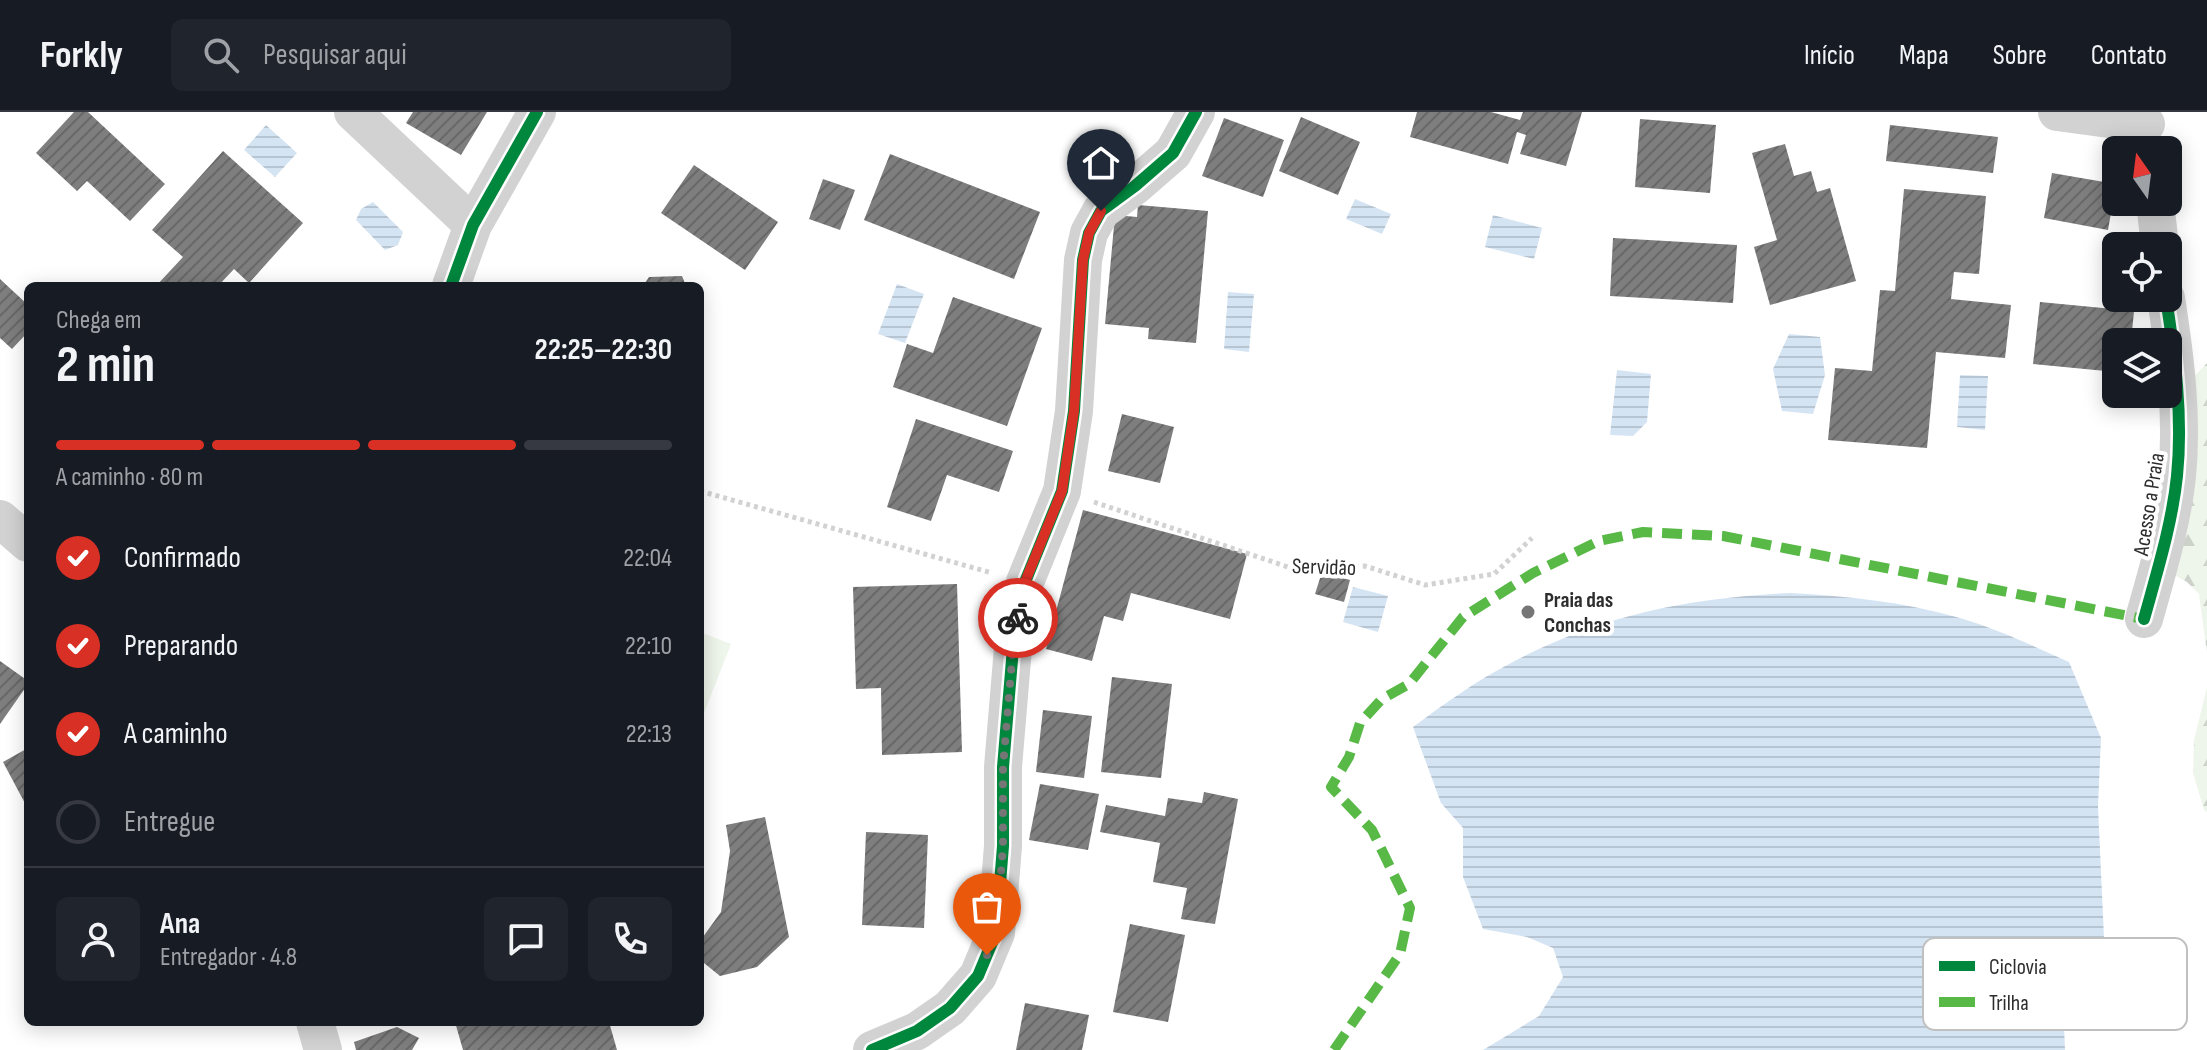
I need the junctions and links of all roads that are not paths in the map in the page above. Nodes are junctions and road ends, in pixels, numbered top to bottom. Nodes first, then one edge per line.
1 (353, 112) edge
2 (537, 112) edge
3 (1196, 112) edge
4 (2057, 112) edge
5 (2148, 129) edge
6 (473, 225) junction
7 (452, 282) edge
8 (2168, 312) edge
9 (0, 519) edge
10 (24, 540) edge
11 (2144, 619) dead end
12 (316, 1026) edge
13 (323, 1050) edge
14 (872, 1050) edge

1 - 6 street
2 - 6 street
3 - 14 street
4 - 5 street
6 - 7 street
8 - 11 street, Acesso a Praia
9 - 10 street
12 - 13 street

